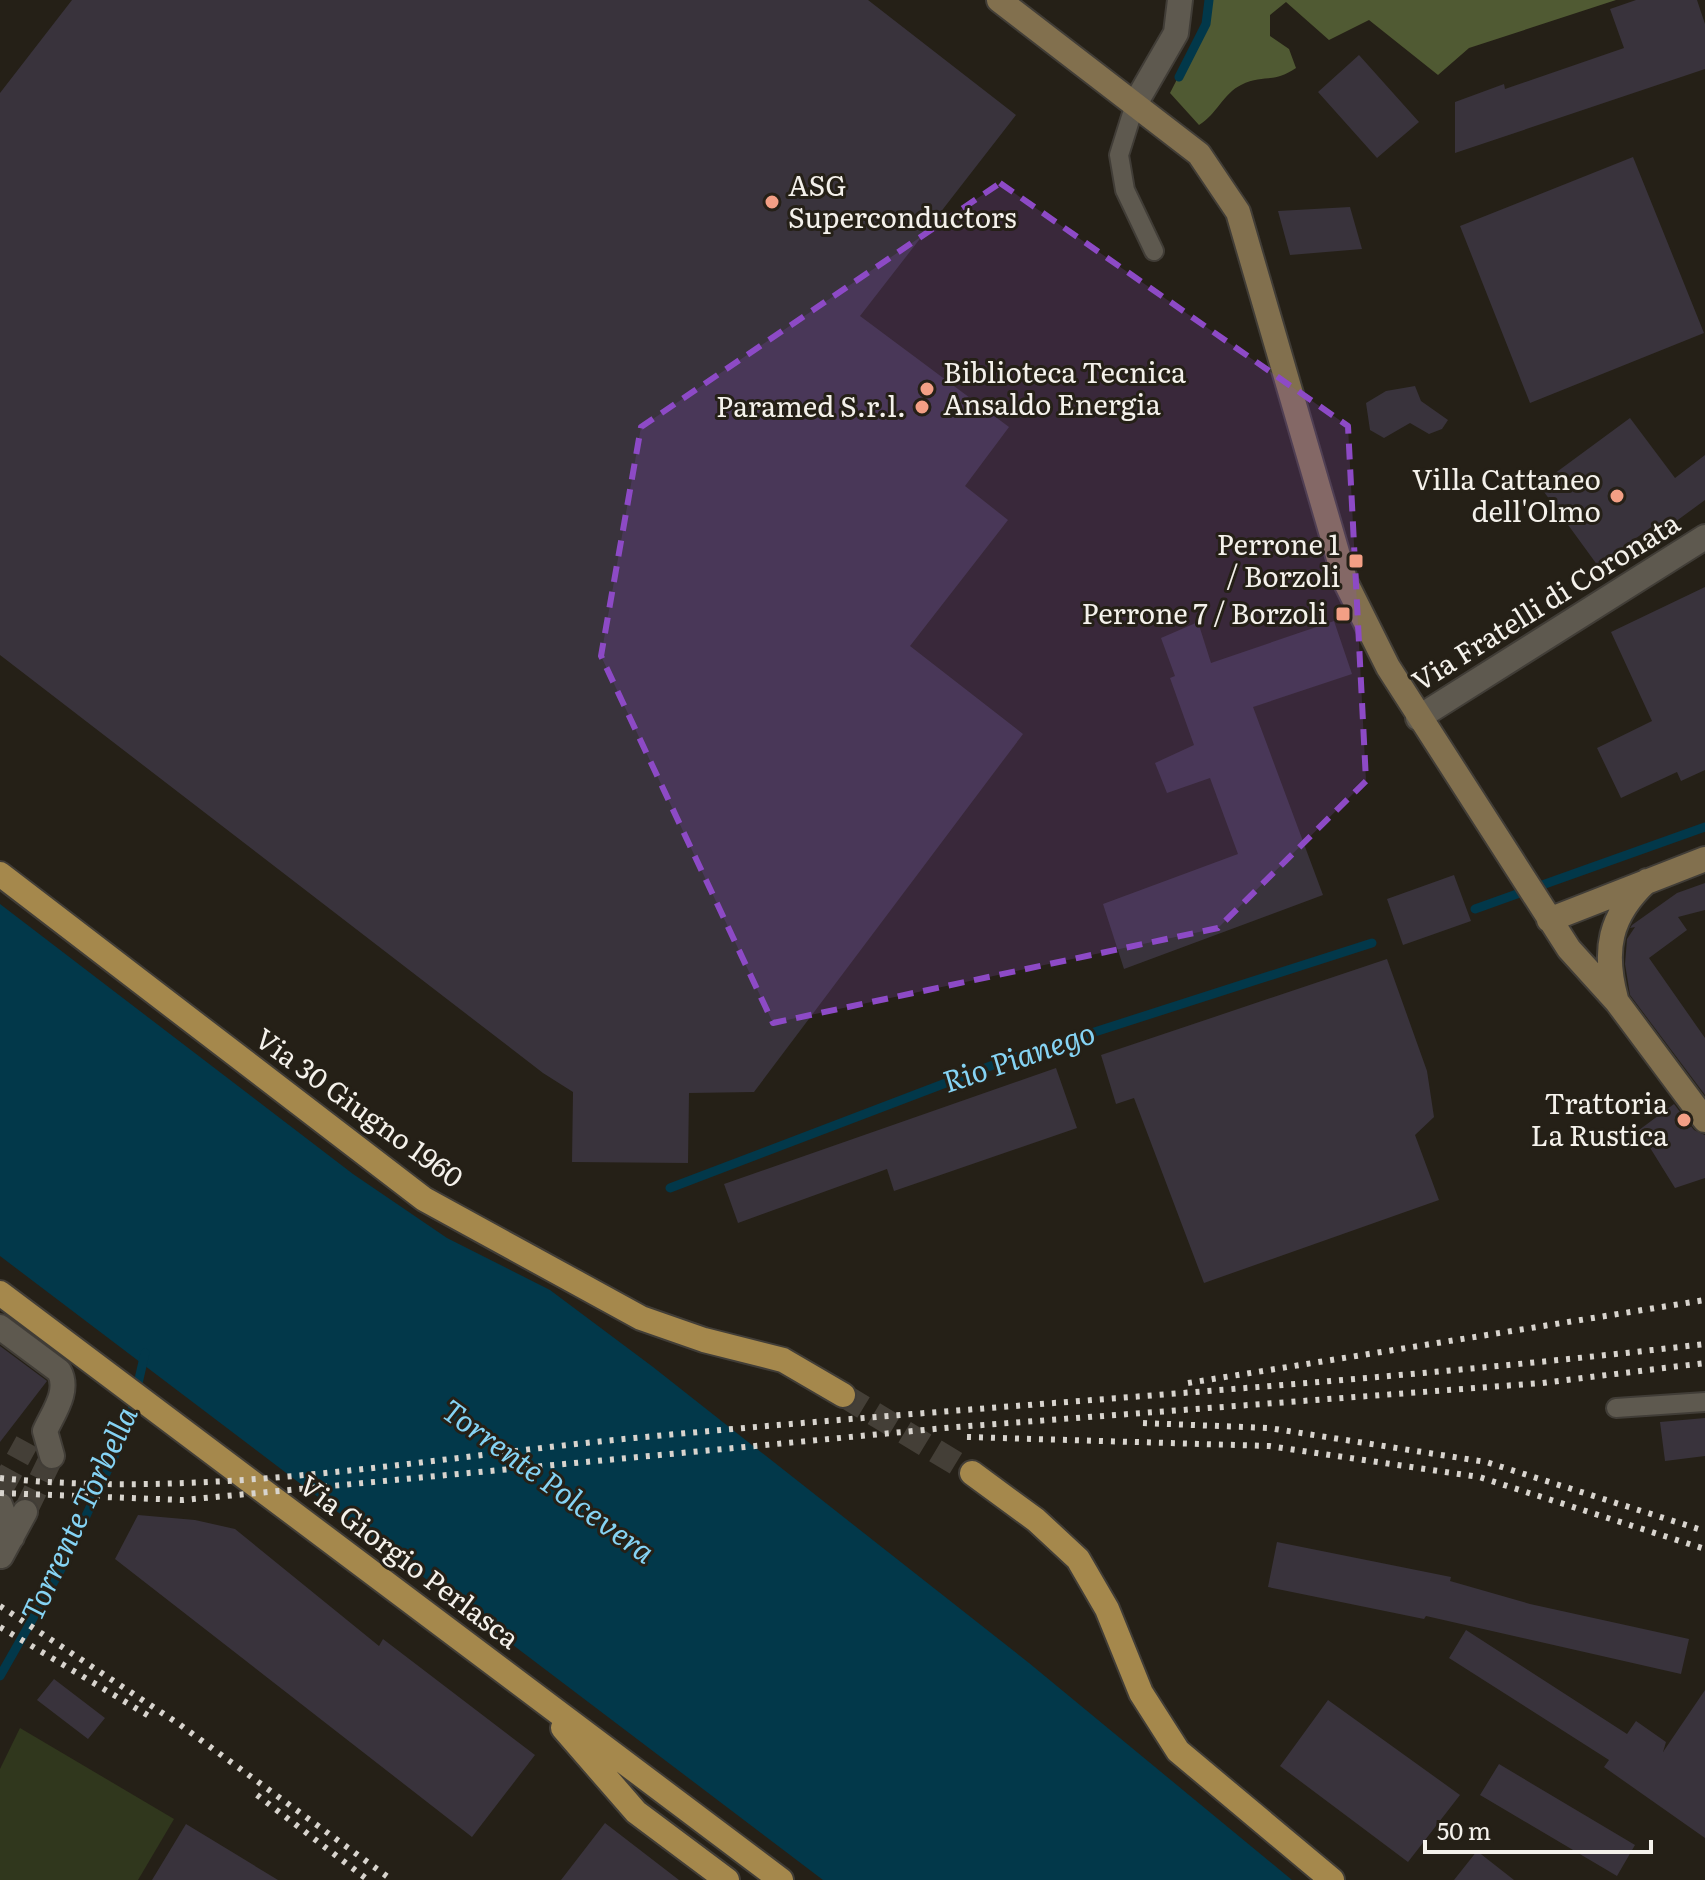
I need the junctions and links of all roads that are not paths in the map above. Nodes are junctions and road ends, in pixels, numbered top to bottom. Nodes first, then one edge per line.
1 (999, 0) edge
2 (1180, 0) edge
3 (1135, 104) junction
4 (1154, 251) dead end
5 (1705, 537) edge
6 (1418, 718) junction
7 (1705, 859) edge
8 (0, 874) edge
9 (1651, 877) junction
10 (1549, 920) junction
11 (1617, 1002) junction
12 (1705, 1120) edge
13 (0, 1293) edge
14 (0, 1327) edge
15 (843, 1395) tunnel mouth
16 (1705, 1402) edge
17 (1616, 1408) dead end
18 (52, 1456) tunnel mouth
19 (972, 1473) tunnel mouth
20 (0, 1505) tunnel mouth
21 (25, 1512) tunnel mouth
22 (6, 1547) edge
23 (533, 1693) junction
24 (727, 1880) edge
25 (781, 1880) edge
26 (1332, 1880) edge

1 - 3 main road
2 - 3 street
3 - 4 lane
3 - 6 main road
5 - 6 street, Via Fratelli di Coronata
6 - 10 main road
7 - 9 main road
8 - 15 main road, Via 30 Giugno 1960
9 - 10 main road
9 - 11 main road
10 - 11 main road
11 - 12 main road
13 - 23 main road, Via Giorgio Perlasca
14 - 18 street
16 - 17 lane
19 - 26 main road
20 - 22 street
21 - 22 street
23 - 24 main road
23 - 25 main road, Via Giorgio Perlasca

